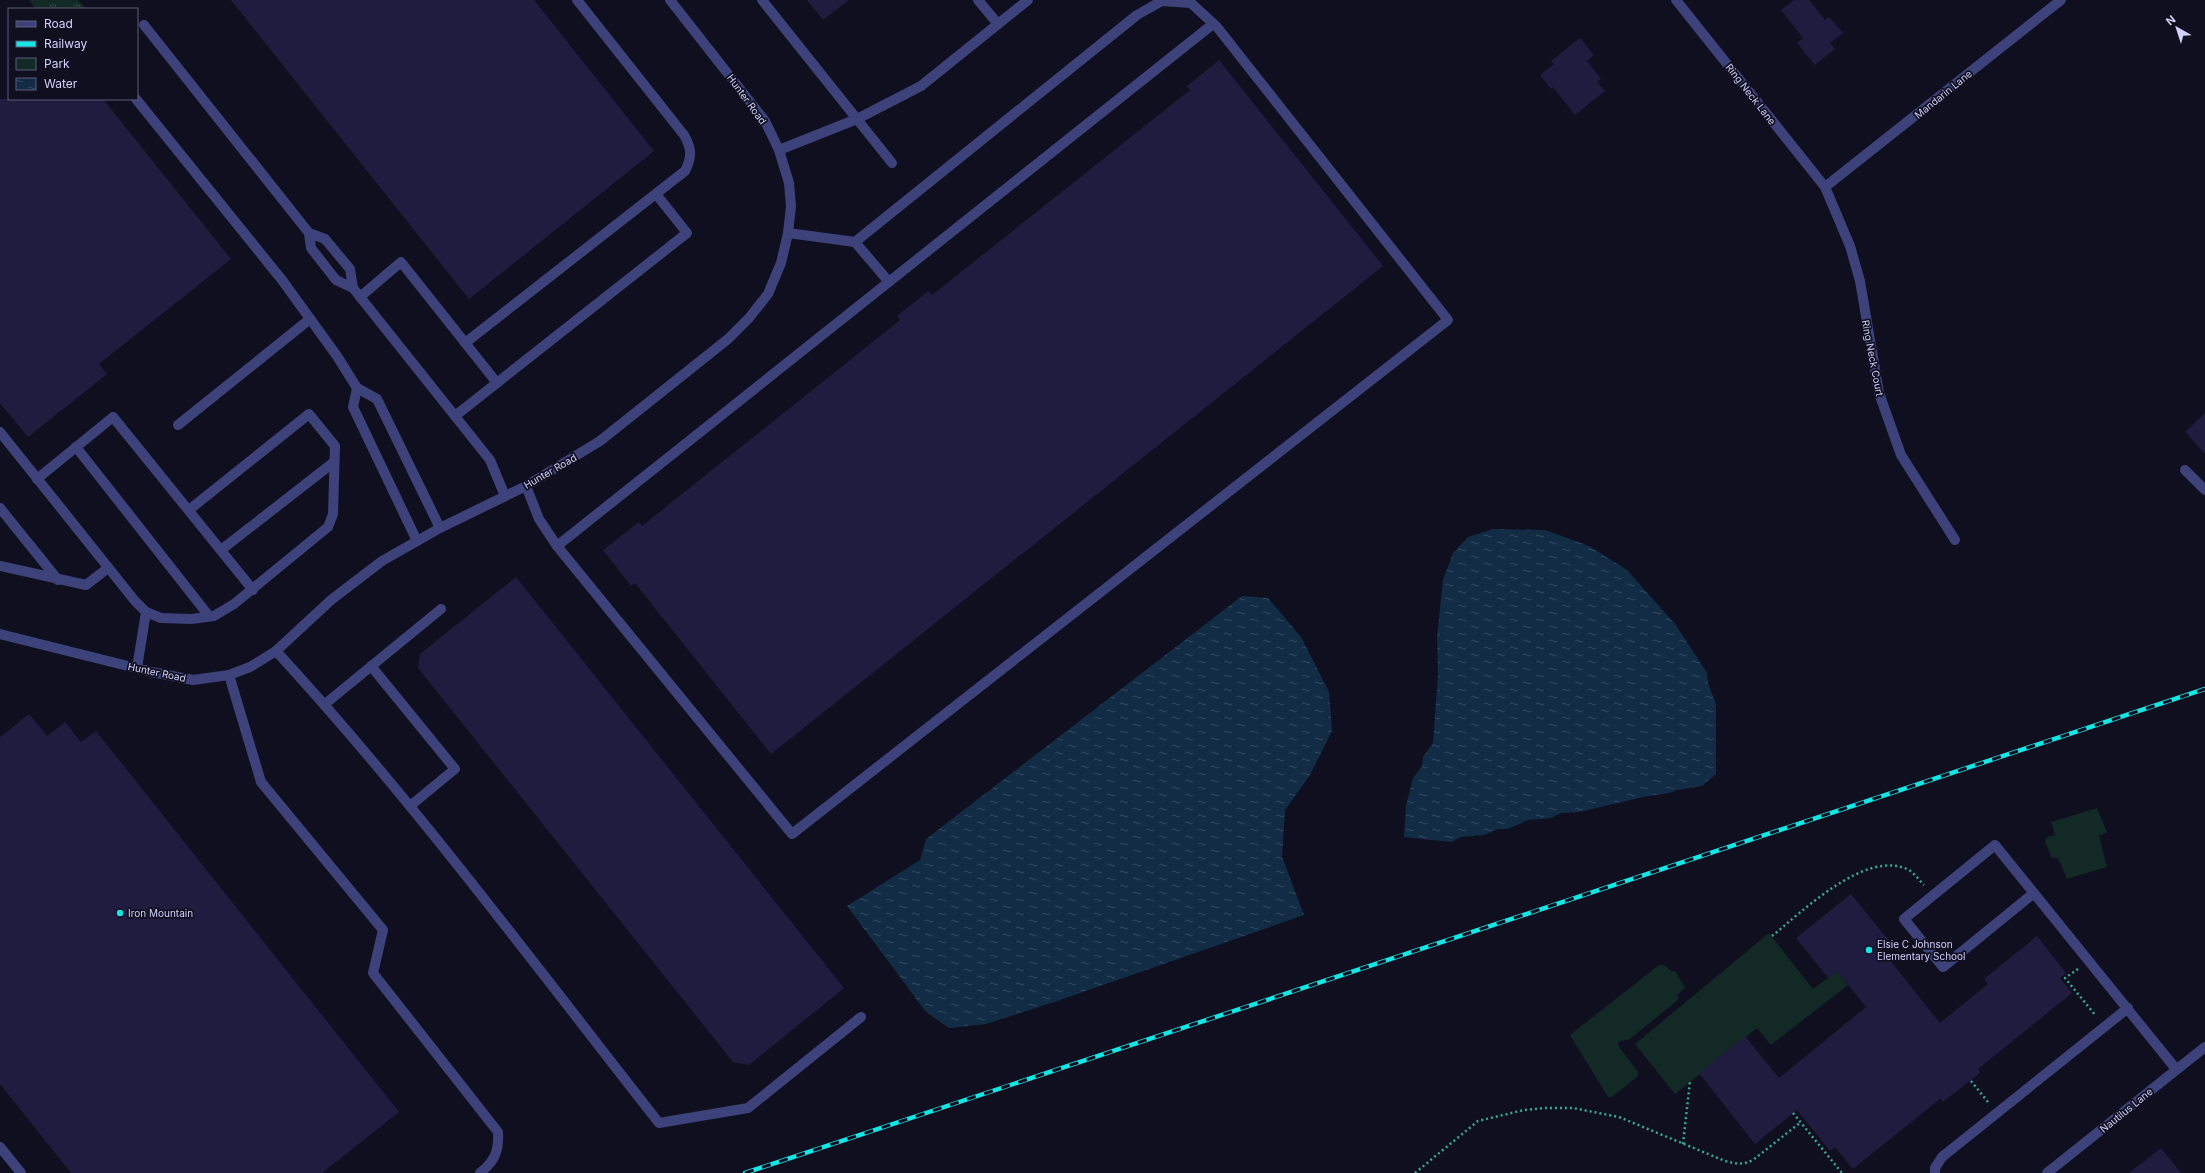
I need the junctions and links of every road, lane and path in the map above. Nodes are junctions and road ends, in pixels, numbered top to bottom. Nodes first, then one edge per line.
1 (577, 0) edge
2 (762, 0) edge
3 (978, 0) edge
4 (1028, 0) edge
5 (1676, 0) edge
6 (2060, 0) edge
7 (674, 1) edge
8 (998, 24) junction
9 (1214, 24) junction
10 (144, 25) dead end
11 (137, 100) edge
12 (857, 120) junction
13 (779, 150) junction
14 (892, 163) dead end
15 (1825, 187) junction
16 (656, 194) junction
17 (309, 233) junction
18 (788, 234) junction
19 (855, 242) junction
20 (888, 282) junction
21 (353, 288) junction
22 (360, 297) junction
23 (310, 319) junction
24 (465, 343) junction
25 (497, 383) junction
26 (357, 388) junction
27 (455, 416) junction
28 (178, 425) dead end
29 (0, 432) edge
30 (76, 447) junction
31 (334, 462) junction
32 (2186, 470) dead end
33 (37, 478) junction
34 (526, 486) junction
35 (2205, 490) edge
36 (505, 496) junction
37 (0, 508) edge
38 (189, 510) junction
39 (440, 528) junction
40 (1954, 540) dead end
41 (417, 541) junction
42 (557, 546) junction
43 (222, 550) junction
44 (0, 566) edge
45 (108, 568) junction
46 (58, 580) junction
47 (253, 590) junction
48 (441, 609) dead end
49 (146, 612) junction
50 (209, 616) junction
51 (0, 634) edge
52 (276, 651) junction
53 (371, 666) junction
54 (137, 668) junction
55 (230, 674) junction
56 (325, 704) junction
57 (410, 806) junction
58 (2034, 893) junction
59 (1933, 896) junction
60 (1772, 936) dead end
61 (2089, 960) junction
62 (2128, 1008) junction
63 (2096, 1016) dead end
64 (861, 1017) dead end
65 (2205, 1047) edge
66 (2176, 1069) junction
67 (1971, 1080) dead end
68 (1690, 1081) dead end
69 (1989, 1103) dead end
70 (1793, 1113) dead end
71 (1801, 1122) junction
72 (1683, 1144) junction
73 (0, 1147) edge
74 (2058, 1170) edge
75 (21, 1173) edge
76 (480, 1173) edge
77 (1416, 1173) edge
78 (1842, 1173) edge
79 (1935, 1173) edge
80 (2047, 1173) edge

1 - 16 street
2 - 12 street
3 - 8 street
4 - 8 street
5 - 15 street, Ring Neck Lane
6 - 15 street, Mandarin Lane
7 - 13 street, Hunter Road
8 - 12 street
9 - 19 street
9 - 20 street
9 - 42 street
10 - 17 street
11 - 23 street
12 - 13 street
12 - 14 street
13 - 18 street, Hunter Road
15 - 40 street, Ring Neck Court
16 - 24 street
16 - 25 street
17 - 21 street
17 - 21 street
18 - 19 street
18 - 34 street, Hunter Road
19 - 20 street
20 - 42 street
21 - 22 street
22 - 24 street
22 - 27 street
23 - 26 street
23 - 28 street
24 - 25 street
25 - 27 street
26 - 39 street
26 - 41 street
27 - 36 street
29 - 33 street
30 - 33 street
30 - 38 street
30 - 50 street
31 - 38 street
31 - 43 street
31 - 47 street
32 - 35 street
33 - 45 street
34 - 36 street, Hunter Road
34 - 42 street
36 - 39 street, Hunter Road
37 - 46 street
38 - 43 street
39 - 41 street, Hunter Road
41 - 52 street, Hunter Road
43 - 47 street
44 - 46 street
45 - 46 street
45 - 49 street
47 - 50 street
48 - 53 street
49 - 50 street
49 - 54 street
51 - 54 street, Hunter Road
52 - 55 street, Hunter Road
52 - 56 street
53 - 56 street
53 - 57 street
54 - 55 street, Hunter Road
55 - 76 street
56 - 57 street
57 - 64 street
58 - 59 street
58 - 59 street
58 - 61 street
59 - 60 path
61 - 62 street
61 - 63 path
62 - 66 street
62 - 79 street
65 - 66 street, Nautilus Lane
66 - 74 street, Nautilus Lane
67 - 69 path
68 - 72 path
70 - 71 path
71 - 72 path
71 - 78 path
72 - 77 path
73 - 75 street
74 - 80 street, Nautilus Lane

